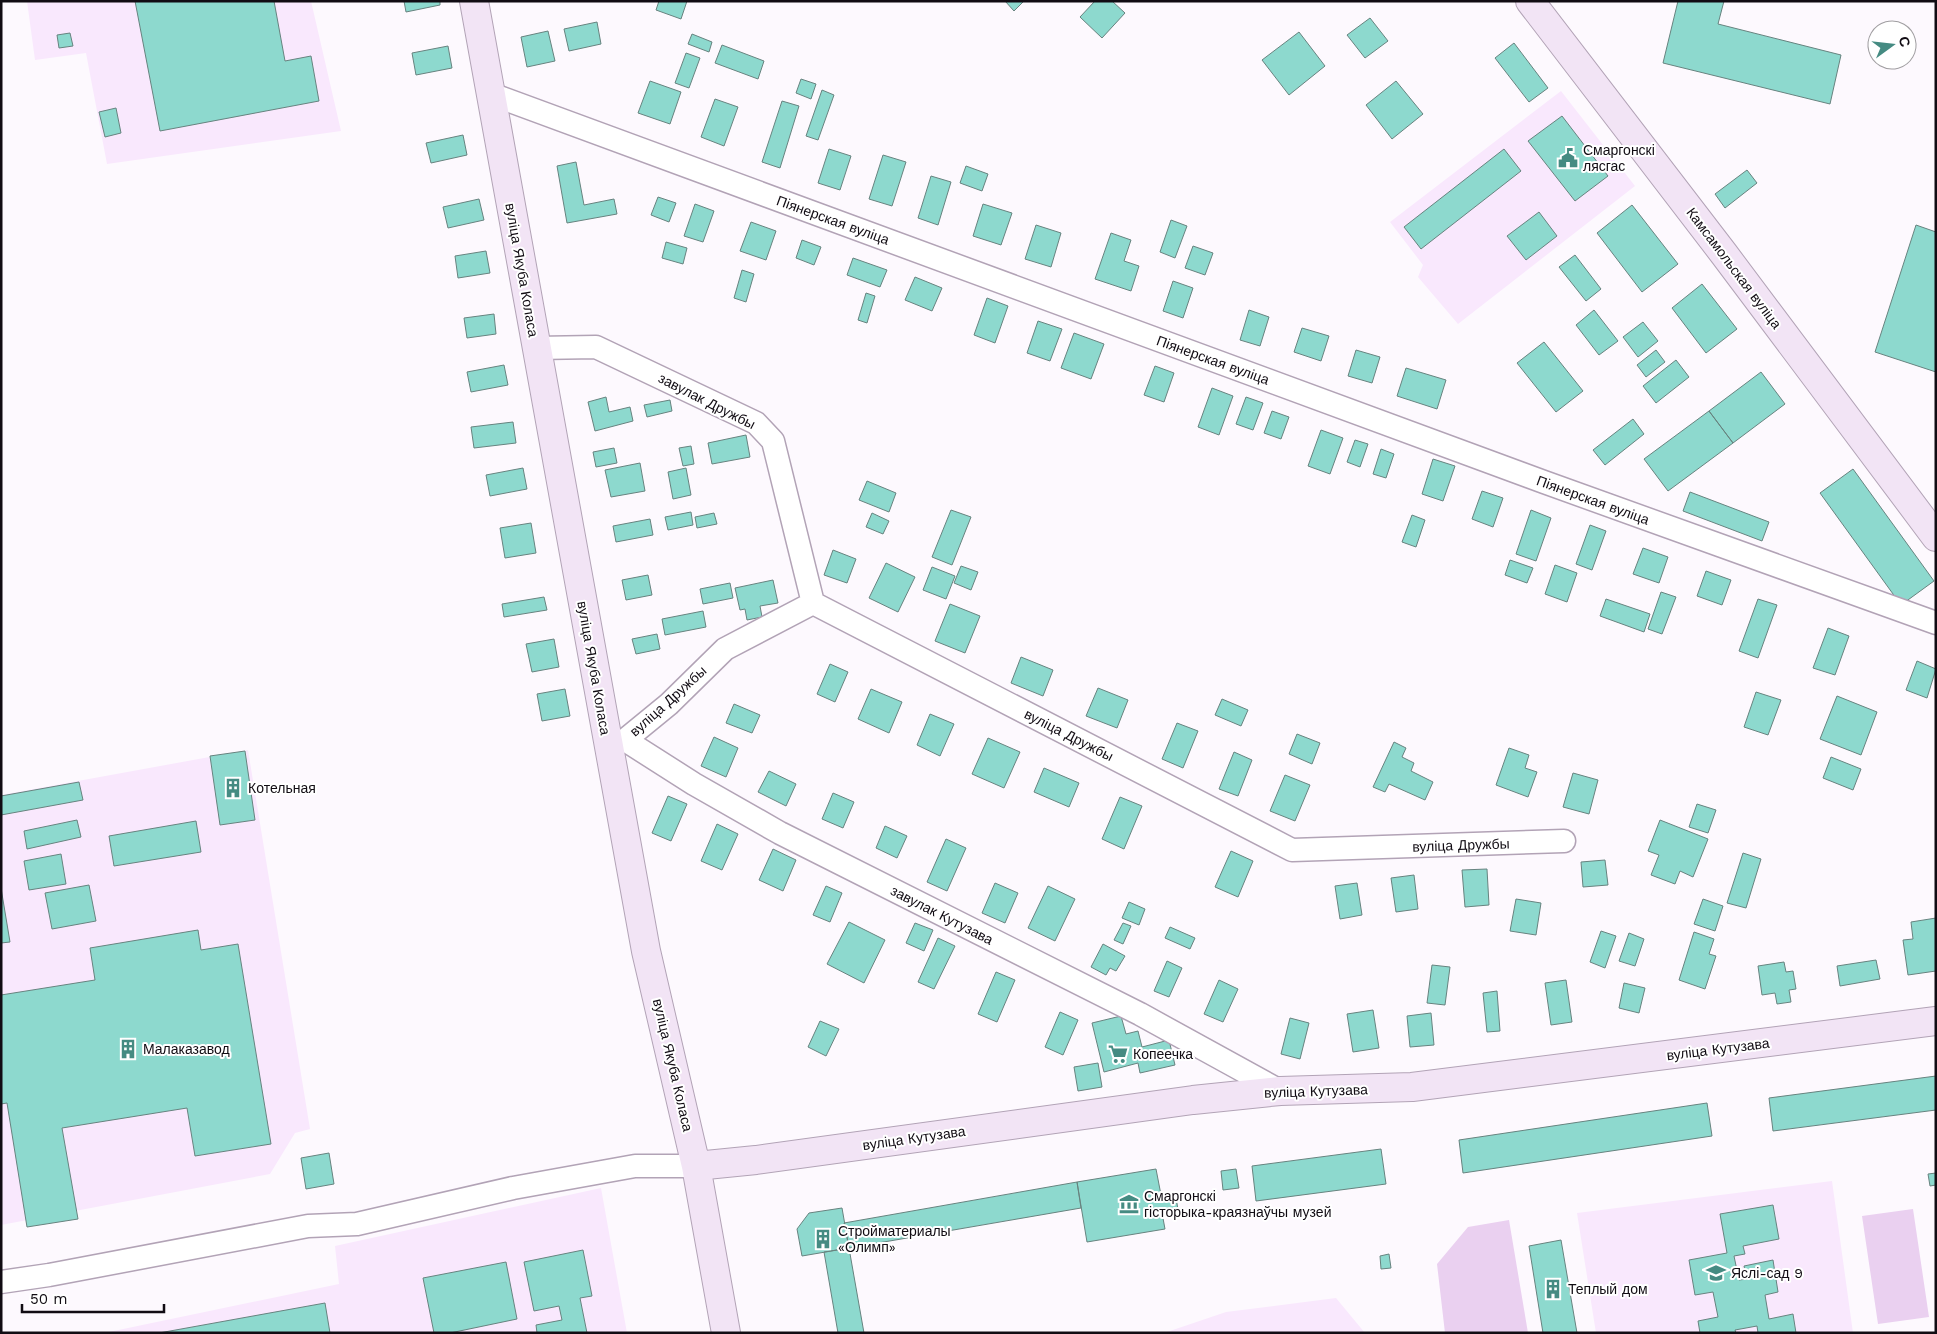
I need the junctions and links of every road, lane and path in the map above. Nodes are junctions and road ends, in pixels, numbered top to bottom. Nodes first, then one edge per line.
1 (474, 1) edge
2 (1530, 1) edge
3 (491, 94) junction
4 (536, 348) junction
5 (1936, 537) edge
6 (813, 603) junction
7 (1936, 623) edge
8 (616, 742) junction
9 (1564, 841) dead end
10 (1936, 1021) edge
11 (1280, 1091) junction
12 (696, 1166) junction
13 (1, 1282) edge
14 (726, 1333) edge

1 - 3 main road, вуліца Якуба Коласа
2 - 5 main road, Камсамольская вуліца
3 - 4 main road, вуліца Якуба Коласа
3 - 7 street, Піянерская вуліца
4 - 6 street, завулак Дружбы
4 - 8 main road, вуліца Якуба Коласа
6 - 8 street, вуліца Дружбы
6 - 9 street, вуліца Дружбы
8 - 11 street, завулак Кутузава
8 - 12 main road, вуліца Якуба Коласа
10 - 11 main road, вуліца Кутузава
11 - 12 main road, вуліца Кутузава
12 - 13 street
12 - 14 main road, вуліца Якуба Коласа

